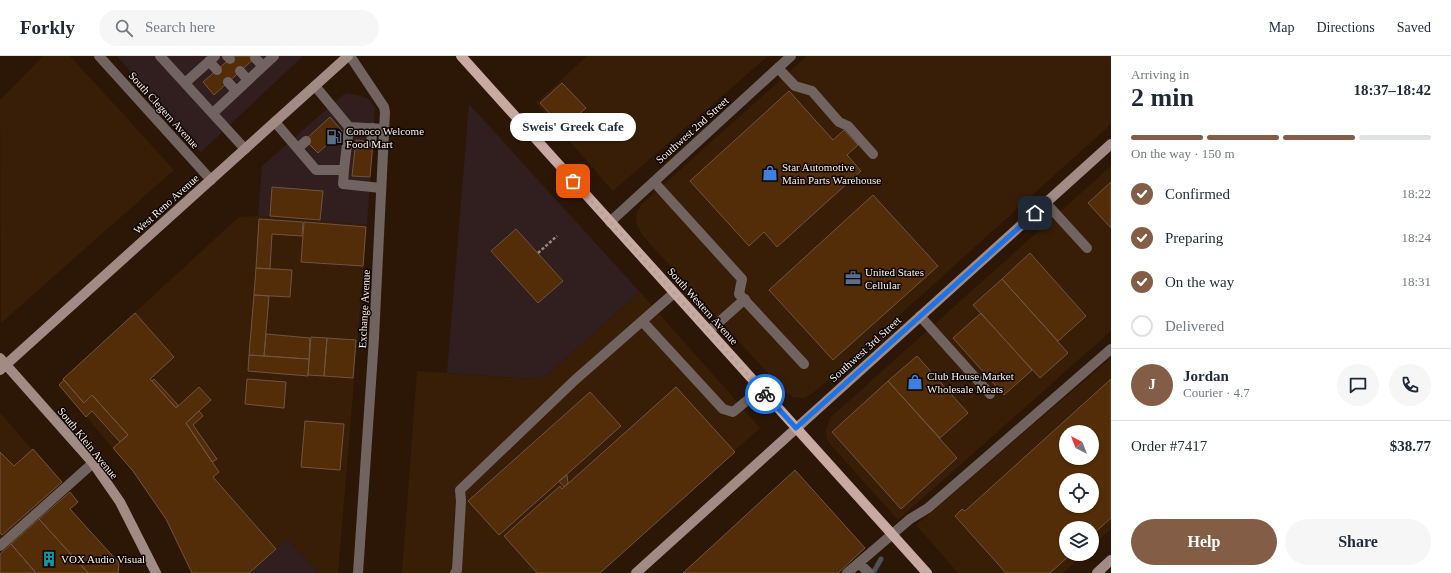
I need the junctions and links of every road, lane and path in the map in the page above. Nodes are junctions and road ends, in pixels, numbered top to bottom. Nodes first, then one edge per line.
1 (99, 56) edge
2 (160, 56) edge
3 (274, 56) edge
4 (349, 56) edge
5 (461, 56) edge
6 (791, 56) edge
7 (212, 58) edge
8 (255, 58) dead end
9 (263, 66) junction
10 (778, 68) junction
11 (217, 70) dead end
12 (240, 71) dead end
13 (248, 80) junction
14 (228, 82) dead end
15 (185, 83) junction
16 (315, 86) junction
17 (236, 91) junction
18 (213, 113) junction
19 (275, 122) junction
20 (349, 127) junction
21 (373, 128) junction
22 (384, 129) junction
23 (306, 141) dead end
24 (371, 142) dead end
25 (1111, 144) edge
26 (245, 148) junction
27 (298, 148) junction
28 (874, 154) dead end
29 (344, 170) junction
30 (211, 180) junction
31 (654, 182) junction
32 (381, 188) junction
33 (1046, 203) junction
34 (610, 222) junction
35 (557, 236) dead end
36 (1087, 248) dead end
37 (538, 253) dead end
38 (674, 293) junction
39 (745, 299) junction
40 (920, 316) junction
41 (642, 321) junction
42 (709, 331) junction
43 (1111, 349) edge
44 (2, 364) edge
45 (804, 364) dead end
46 (761, 389) junction
47 (990, 394) dead end
48 (796, 428) junction
49 (93, 463) junction
50 (892, 534) junction
51 (0, 546) edge
52 (1111, 560) edge
53 (859, 563) junction
54 (156, 573) edge
55 (358, 573) edge
56 (455, 573) edge
57 (636, 573) edge
58 (847, 573) edge
59 (869, 573) edge
60 (926, 573) edge
61 (1097, 573) edge

1 - 30 street, South Clegern Avenue
2 - 15 street
3 - 9 street
4 - 16 street, West Reno Avenue
4 - 22 street, Exchange Avenue
5 - 34 main road, South Western Avenue
6 - 10 street, Southwest 2nd Street
7 - 11 street
7 - 15 street
8 - 9 street
9 - 13 street
10 - 28 street
10 - 31 street, Southwest 2nd Street
12 - 13 street
13 - 17 street
14 - 17 street
15 - 18 street
16 - 19 street, West Reno Avenue
16 - 20 street
17 - 18 street
18 - 26 street
19 - 26 street, West Reno Avenue
19 - 27 street
20 - 21 street
20 - 29 street
21 - 22 street
21 - 24 street
22 - 32 street, Exchange Avenue
23 - 27 street
25 - 33 street, Southwest 3rd Street
26 - 30 street, West Reno Avenue
27 - 29 street
29 - 32 street
30 - 44 street, West Reno Avenue
31 - 34 street, Southwest 2nd Street
31 - 39 street
32 - 55 street, Exchange Avenue
33 - 36 street
33 - 40 street, Southwest 3rd Street
34 - 38 main road, South Western Avenue
35 - 37 path
38 - 41 street
38 - 42 main road, South Western Avenue
39 - 42 street
39 - 45 street
40 - 47 street
40 - 48 street, Southwest 3rd Street
41 - 46 street
41 - 56 street
42 - 46 main road, South Western Avenue
43 - 50 street
44 - 49 street, South Klein Avenue
46 - 48 main road, South Western Avenue
48 - 50 main road, South Western Avenue
48 - 57 street, Southwest 3rd Street
49 - 51 street
49 - 54 street, South Klein Avenue
50 - 53 street
50 - 60 main road, South Western Avenue
52 - 61 street
53 - 58 street
53 - 59 street

